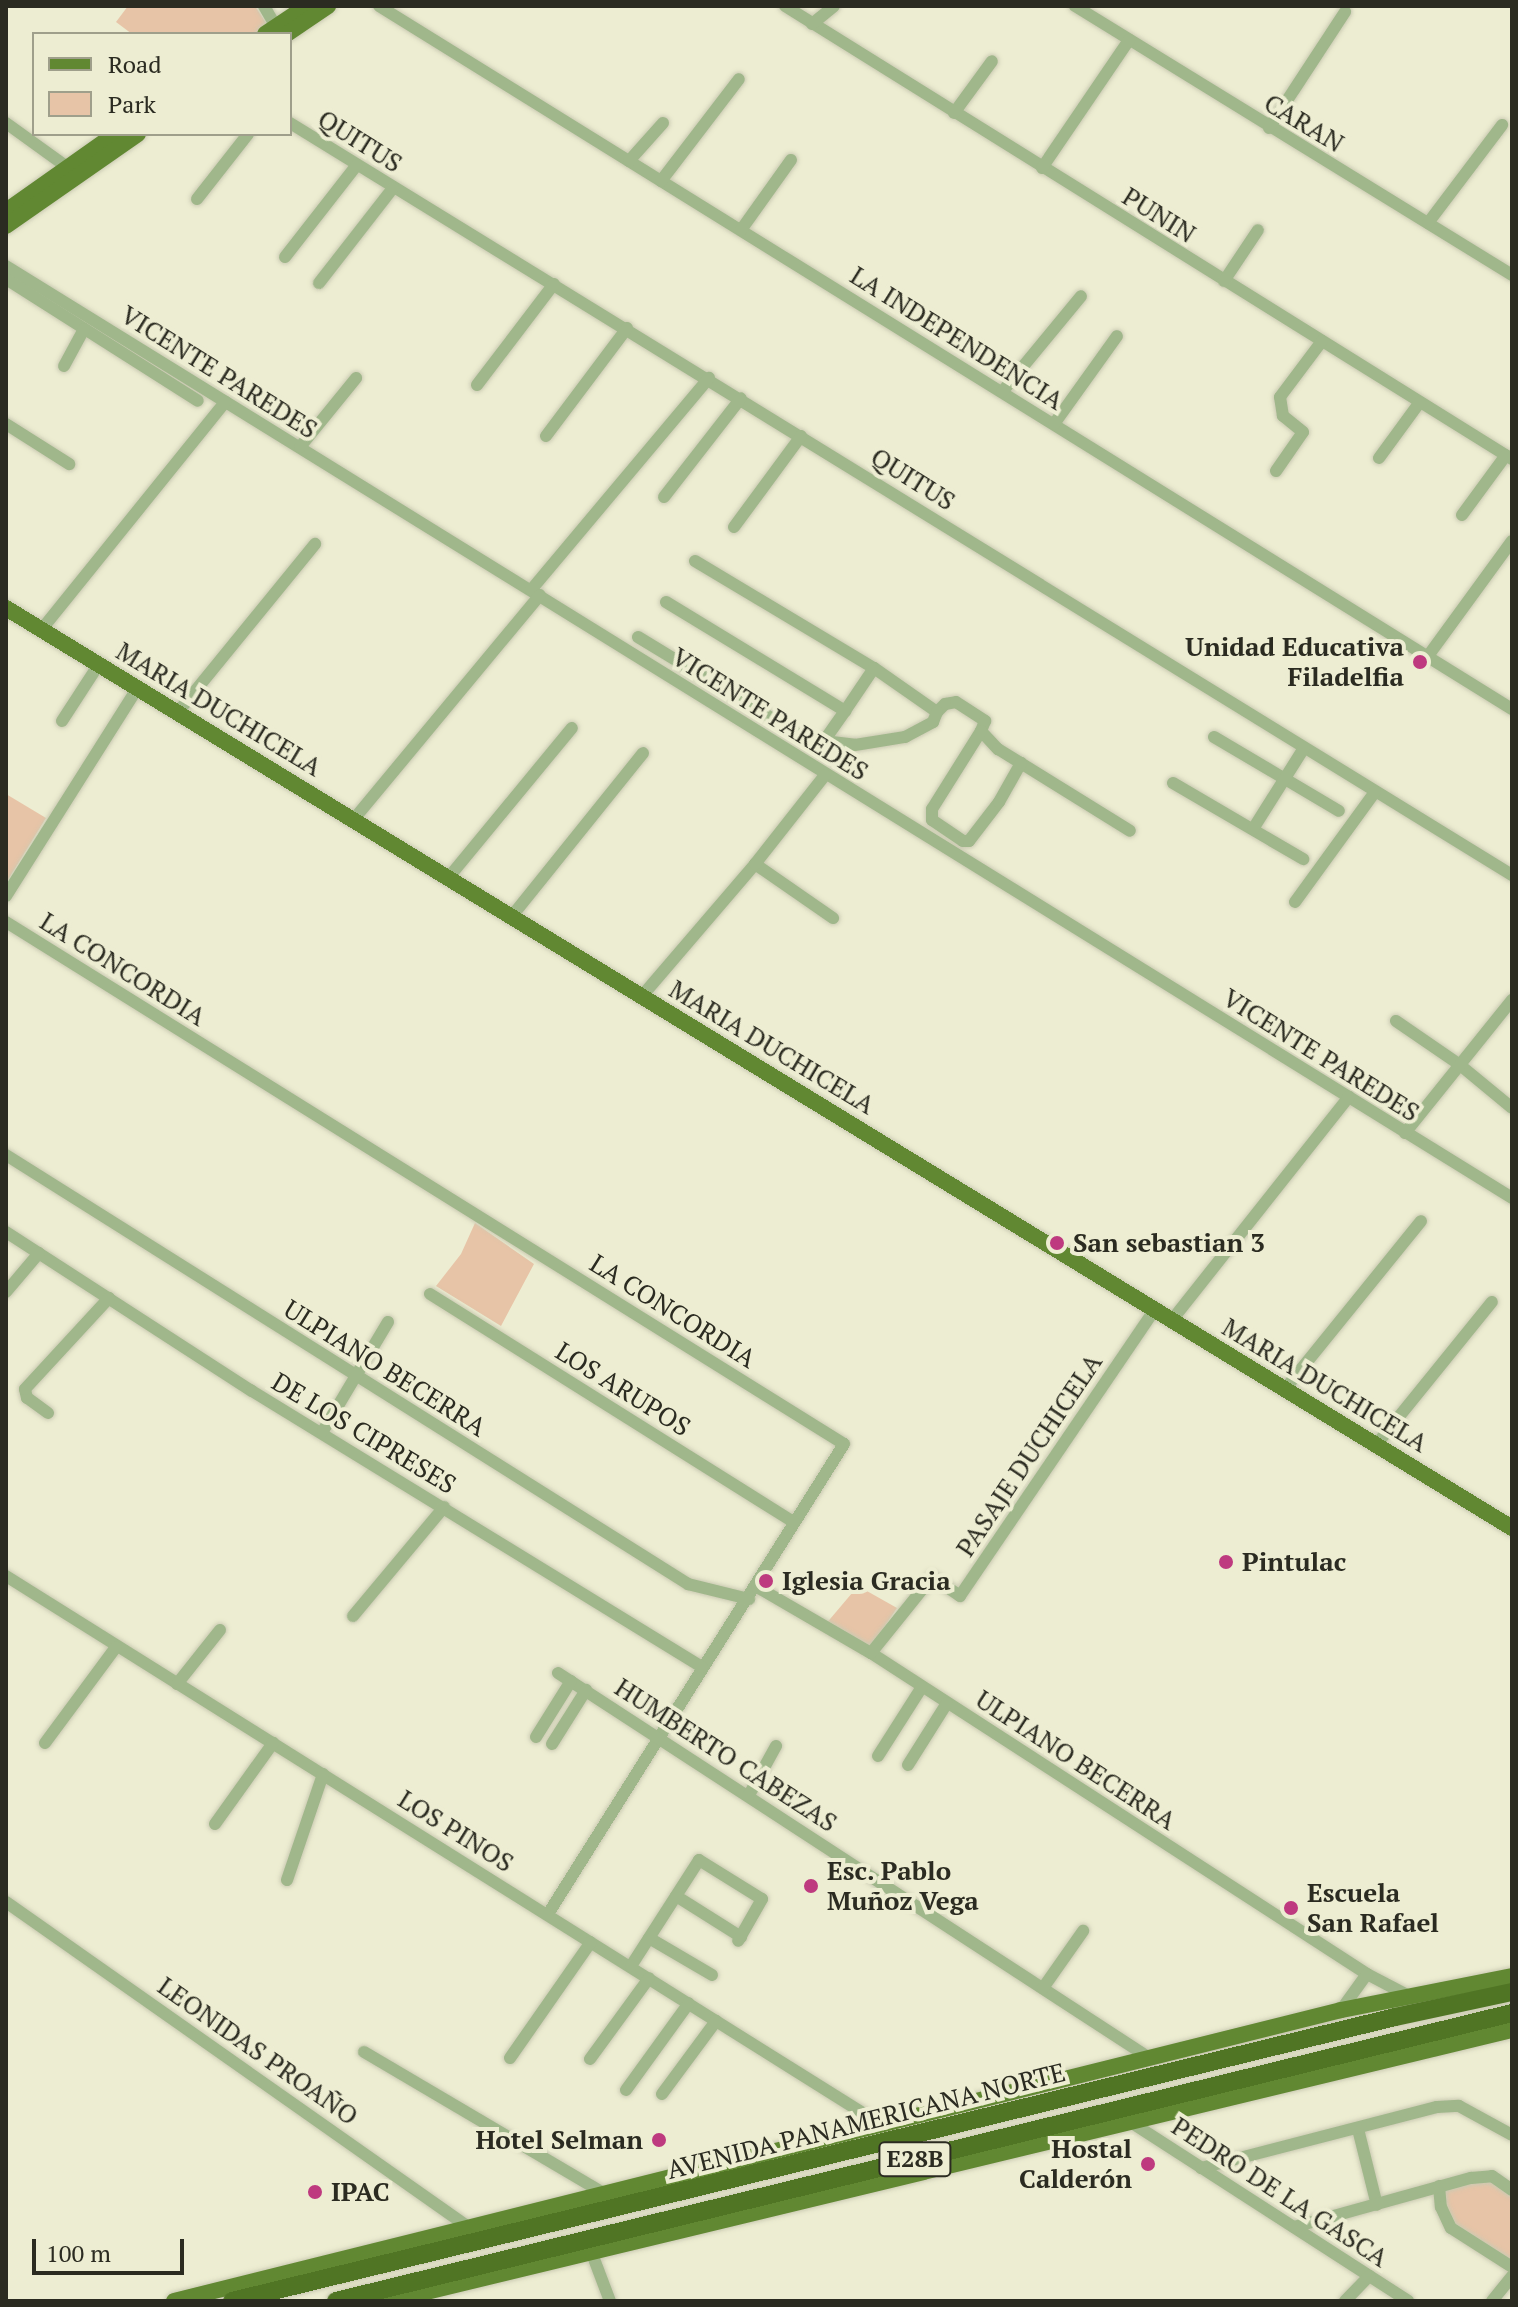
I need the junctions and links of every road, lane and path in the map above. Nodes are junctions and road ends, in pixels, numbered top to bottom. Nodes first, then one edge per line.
1 (264, 6) edge
2 (307, 6) edge
3 (328, 6) edge
4 (379, 6) edge
5 (785, 6) edge
6 (834, 6) edge
7 (1075, 6) edge
8 (1345, 12) dead end
9 (812, 24) junction
10 (276, 32) edge
11 (1129, 40) junction
12 (992, 61) dead end
13 (739, 79) dead end
14 (954, 113) junction
15 (6, 123) edge
16 (663, 123) dead end
17 (292, 124) edge
18 (1502, 125) dead end
19 (1269, 128) junction
20 (113, 136) edge
21 (134, 136) edge
22 (246, 136) edge
23 (791, 160) dead end
24 (629, 161) junction
25 (357, 165) junction
26 (1042, 168) junction
27 (73, 170) junction
28 (661, 181) junction
29 (393, 188) junction
30 (197, 199) dead end
31 (6, 211) edge
32 (1428, 223) junction
33 (6, 226) edge
34 (741, 230) junction
35 (1258, 230) dead end
36 (285, 257) dead end
37 (6, 266) edge
38 (1512, 275) edge
39 (6, 279) edge
40 (1224, 281) junction
41 (319, 283) dead end
42 (554, 284) junction
43 (1081, 296) dead end
44 (627, 328) junction
45 (84, 329) junction
46 (1117, 336) dead end
47 (1322, 341) junction
48 (64, 366) dead end
49 (356, 378) dead end
50 (709, 378) junction
51 (477, 385) dead end
52 (1002, 392) junction
53 (741, 398) junction
54 (198, 401) dead end
55 (225, 402) junction
56 (1420, 402) junction
57 (6, 424) edge
58 (1054, 424) junction
59 (546, 436) dead end
60 (801, 436) junction
61 (300, 447) junction
62 (1509, 457) edge
63 (1379, 458) dead end
64 (69, 464) dead end
65 (1276, 471) dead end
66 (664, 497) dead end
67 (1462, 515) dead end
68 (734, 527) dead end
69 (1512, 541) edge
70 (315, 544) dead end
71 (695, 561) dead end
72 (535, 592) junction
73 (666, 602) dead end
74 (6, 608) edge
75 (42, 629) junction
76 (638, 637) dead end
77 (1428, 656) junction
78 (99, 664) junction
79 (874, 668) junction
80 (138, 687) junction
81 (1512, 709) edge
82 (845, 711) junction
83 (178, 712) junction
84 (937, 712) junction
85 (62, 721) dead end
86 (572, 728) dead end
87 (981, 731) junction
88 (1214, 737) dead end
89 (822, 744) junction
90 (1304, 748) junction
91 (643, 753) dead end
92 (1021, 763) junction
93 (807, 764) junction
94 (825, 775) junction
95 (1285, 779) junction
96 (1173, 783) dead end
97 (1375, 792) junction
98 (1339, 811) dead end
99 (354, 819) junction
100 (1253, 829) junction
101 (1130, 831) dead end
102 (1303, 859) dead end
103 (755, 864) junction
104 (1512, 875) edge
105 (449, 877) junction
106 (6, 896) edge
107 (1295, 902) dead end
108 (512, 916) junction
109 (833, 918) dead end
110 (6, 922) edge
111 (642, 996) junction
112 (1512, 1000) edge
113 (1396, 1021) dead end
114 (1460, 1065) junction
115 (1349, 1097) junction
116 (1512, 1108) edge
117 (1405, 1133) junction
118 (6, 1155) edge
119 (1512, 1198) edge
120 (1421, 1221) dead end
121 (6, 1232) edge
122 (39, 1253) junction
123 (6, 1292) edge
124 (430, 1294) dead end
125 (109, 1298) junction
126 (1492, 1302) dead end
127 (1155, 1309) junction
128 (1172, 1320) junction
129 (388, 1322) dead end
130 (357, 1375) junction
131 (1285, 1389) junction
132 (48, 1413) dead end
133 (323, 1431) junction
134 (1376, 1445) junction
135 (444, 1507) junction
136 (794, 1522) junction
137 (1512, 1528) edge
138 (6, 1576) edge
139 (757, 1587) junction
140 (749, 1599) junction
141 (353, 1616) dead end
142 (220, 1630) dead end
143 (116, 1647) junction
144 (871, 1653) junction
145 (702, 1667) junction
146 (558, 1673) dead end
147 (571, 1681) junction
148 (177, 1684) junction
149 (922, 1687) junction
150 (586, 1690) junction
151 (947, 1703) junction
152 (658, 1735) junction
153 (536, 1737) dead end
154 (45, 1743) dead end
155 (273, 1743) junction
156 (552, 1744) dead end
157 (776, 1746) dead end
158 (878, 1756) dead end
159 (908, 1765) dead end
160 (323, 1774) junction
161 (749, 1795) junction
162 (215, 1824) dead end
163 (287, 1880) dead end
164 (676, 1896) junction
165 (6, 1902) edge
166 (548, 1914) junction
167 (1083, 1931) dead end
168 (649, 1938) junction
169 (591, 1942) junction
170 (631, 1966) junction
171 (1367, 1974) junction
172 (712, 1975) dead end
173 (1512, 1976) edge
174 (649, 1978) junction
175 (1043, 1988) junction
176 (1512, 1992) edge
177 (1407, 1995) junction
178 (689, 2003) junction
179 (1341, 2010) junction
180 (1512, 2013) edge
181 (716, 2021) junction
182 (1512, 2030) edge
183 (1233, 2038) junction
184 (364, 2052) dead end
185 (1237, 2057) junction
186 (510, 2058) dead end
187 (590, 2059) dead end
188 (1151, 2059) junction
189 (626, 2090) dead end
190 (662, 2094) dead end
191 (1204, 2094) junction
192 (1129, 2121) junction
193 (882, 2125) junction
194 (1358, 2129) junction
195 (1512, 2135) edge
196 (1201, 2168) junction
197 (708, 2185) junction
198 (1439, 2186) junction
199 (1512, 2190) edge
200 (605, 2194) junction
201 (650, 2200) junction
202 (1377, 2205) junction
203 (678, 2214) junction
204 (1294, 2227) junction
205 (627, 2228) junction
206 (475, 2234) junction
207 (591, 2251) junction
208 (363, 2262) junction
209 (1512, 2267) edge
210 (484, 2270) junction
211 (1369, 2276) junction
212 (1512, 2276) edge
213 (396, 2300) edge
214 (174, 2301) edge
215 (232, 2301) edge
216 (336, 2301) edge
217 (610, 2301) edge
218 (1345, 2301) edge
219 (1408, 2301) edge
220 (1492, 2301) edge

1 - 10 street
2 - 10 main road
3 - 10 main road
4 - 24 street, LA INDEPENDENCIA
5 - 9 street, PUNIN
6 - 9 street
7 - 11 street, CARAN
8 - 19 street
9 - 14 street, PUNIN
11 - 19 street, CARAN
11 - 26 street
12 - 14 street
13 - 28 street
14 - 26 street, PUNIN
15 - 27 street
16 - 24 street
17 - 25 street, QUITUS
18 - 32 street
19 - 32 street, CARAN
20 - 27 main road
21 - 27 main road
22 - 30 street
23 - 34 street
24 - 28 street, LA INDEPENDENCIA
25 - 29 street, QUITUS
25 - 36 street
26 - 40 street, PUNIN
27 - 31 main road
27 - 33 main road
28 - 34 street, LA INDEPENDENCIA
29 - 41 street
29 - 42 street, QUITUS
32 - 38 street, CARAN
34 - 52 street, LA INDEPENDENCIA
35 - 40 street
37 - 55 street, VICENTE PAREDES
39 - 45 street
40 - 47 street, PUNIN
42 - 44 street, QUITUS
42 - 51 street
43 - 52 street
44 - 50 street, QUITUS
44 - 59 street
45 - 48 street
45 - 54 street
46 - 58 street
47 - 56 street, PUNIN
47 - 65 street
49 - 61 street
50 - 53 street, QUITUS
50 - 72 street
52 - 58 street, LA INDEPENDENCIA
53 - 60 street, QUITUS
53 - 66 street
55 - 61 street, VICENTE PAREDES
55 - 75 street
56 - 62 street, PUNIN
56 - 63 street
57 - 64 street
58 - 77 street, LA INDEPENDENCIA
60 - 68 street
60 - 90 street, QUITUS
61 - 72 street, VICENTE PAREDES
62 - 67 street
69 - 77 street
70 - 83 street
71 - 79 street
72 - 93 street, VICENTE PAREDES
72 - 99 street
73 - 82 street
74 - 75 main road, MARIA DUCHICELA
75 - 78 main road, MARIA DUCHICELA
76 - 89 street
77 - 81 street, LA INDEPENDENCIA
78 - 80 main road, MARIA DUCHICELA
78 - 85 street
79 - 82 street
79 - 84 street
80 - 83 main road, MARIA DUCHICELA
80 - 106 street
82 - 89 street
83 - 99 main road, MARIA DUCHICELA
84 - 87 street
84 - 89 street
86 - 105 street
87 - 92 street
87 - 92 street
88 - 95 street
89 - 93 street
90 - 95 street
90 - 97 street, QUITUS
91 - 108 street
92 - 101 street
93 - 94 street, VICENTE PAREDES
94 - 103 street
94 - 115 street, VICENTE PAREDES
95 - 98 street
95 - 100 street
96 - 100 street
97 - 104 street, QUITUS
97 - 107 street
99 - 105 main road, MARIA DUCHICELA
100 - 102 street
103 - 109 street
103 - 111 street
105 - 108 main road, MARIA DUCHICELA
108 - 111 main road, MARIA DUCHICELA
110 - 136 street, LA CONCORDIA
111 - 127 main road, MARIA DUCHICELA
112 - 114 street
113 - 114 street
114 - 116 street
114 - 117 street
115 - 117 street, VICENTE PAREDES
115 - 128 street
117 - 119 street, VICENTE PAREDES
118 - 130 street, ULPIANO BECERRA
120 - 131 street
121 - 122 street, DE LOS CIPRESES
122 - 123 street
122 - 125 street, DE LOS CIPRESES
124 - 136 street, LOS ARUPOS
125 - 132 street
125 - 133 street, DE LOS CIPRESES
126 - 134 street
127 - 128 main road, MARIA DUCHICELA
127 - 144 street, PASAJE DUCHICELA
128 - 131 main road, MARIA DUCHICELA
129 - 130 street
130 - 133 street
130 - 140 street, ULPIANO BECERRA
131 - 134 main road, MARIA DUCHICELA
133 - 135 street, DE LOS CIPRESES
134 - 137 main road, MARIA DUCHICELA
135 - 141 street
135 - 145 street, DE LOS CIPRESES
136 - 139 street, LA CONCORDIA
138 - 143 street, LOS PINOS
139 - 140 street, LA CONCORDIA
139 - 144 street, ULPIANO BECERRA
140 - 145 street, LA CONCORDIA
142 - 148 street
143 - 148 street, LOS PINOS
143 - 154 street
144 - 149 street, ULPIANO BECERRA
145 - 152 street, LA CONCORDIA
146 - 147 street, HUMBERTO CABEZAS
147 - 150 street, HUMBERTO CABEZAS
147 - 153 street
148 - 155 street, LOS PINOS
149 - 151 street, ULPIANO BECERRA
149 - 158 street
150 - 152 street, HUMBERTO CABEZAS
150 - 156 street
151 - 159 street
151 - 171 street, ULPIANO BECERRA
152 - 161 street, HUMBERTO CABEZAS
152 - 166 street, LA CONCORDIA
155 - 160 street, LOS PINOS
155 - 162 street
157 - 161 street
160 - 163 street
160 - 166 street, LOS PINOS
161 - 175 street, HUMBERTO CABEZAS
164 - 164 street
164 - 168 street
165 - 206 street, LEONIDAS PROAÑO
166 - 169 street, LOS PINOS
167 - 175 street
168 - 170 street
168 - 172 street
169 - 170 street, LOS PINOS
169 - 186 street
170 - 174 street, LOS PINOS
171 - 177 street, ULPIANO BECERRA
171 - 179 street
173 - 177 main road, AVENIDA PANAMERICANA NORTE
174 - 178 street, LOS PINOS
174 - 187 street
175 - 188 street, HUMBERTO CABEZAS
176 - 185 highway, AVENIDA PANAMERICANA NORTE / E28B
177 - 179 main road, AVENIDA PANAMERICANA NORTE
178 - 181 street, LOS PINOS
178 - 189 street
179 - 183 main road, AVENIDA PANAMERICANA NORTE
180 - 191 highway, AVENIDA PANAMERICANA NORTE / E28B
181 - 190 street
181 - 193 street, LOS PINOS
182 - 191 main road, AVENIDA PANAMERICANA NORTE
183 - 185 highway
183 - 188 main road, AVENIDA PANAMERICANA NORTE
184 - 200 street
185 - 197 highway, AVENIDA PANAMERICANA NORTE / E28B
188 - 193 main road, AVENIDA PANAMERICANA NORTE
191 - 192 main road, AVENIDA PANAMERICANA NORTE
191 - 203 highway, AVENIDA PANAMERICANA NORTE / E28B
192 - 196 street, PEDRO DE LA GASCA
192 - 207 main road, AVENIDA PANAMERICANA NORTE
193 - 200 main road, AVENIDA PANAMERICANA NORTE
194 - 195 street
194 - 196 street
194 - 202 street
196 - 204 street, PEDRO DE LA GASCA
197 - 201 highway, AVENIDA PANAMERICANA NORTE / E28B
197 - 203 highway
198 - 199 street
198 - 202 street
198 - 209 street
200 - 206 main road, AVENIDA PANAMERICANA NORTE
201 - 205 highway
201 - 206 highway, AVENIDA PANAMERICANA NORTE / E28B
202 - 204 street
203 - 205 highway, AVENIDA PANAMERICANA NORTE / E28B
204 - 211 street, PEDRO DE LA GASCA
205 - 210 highway, AVENIDA PANAMERICANA NORTE / E28B
206 - 208 highway, AVENIDA PANAMERICANA NORTE / E28B
207 - 210 main road, AVENIDA PANAMERICANA NORTE
207 - 217 street
208 - 214 main road, AVENIDA PANAMERICANA NORTE
208 - 215 highway, AVENIDA PANAMERICANA NORTE / E28B
210 - 213 main road, AVENIDA PANAMERICANA NORTE
210 - 216 highway, AVENIDA PANAMERICANA NORTE / E28B
211 - 218 street
211 - 219 street, PEDRO DE LA GASCA
212 - 220 street

